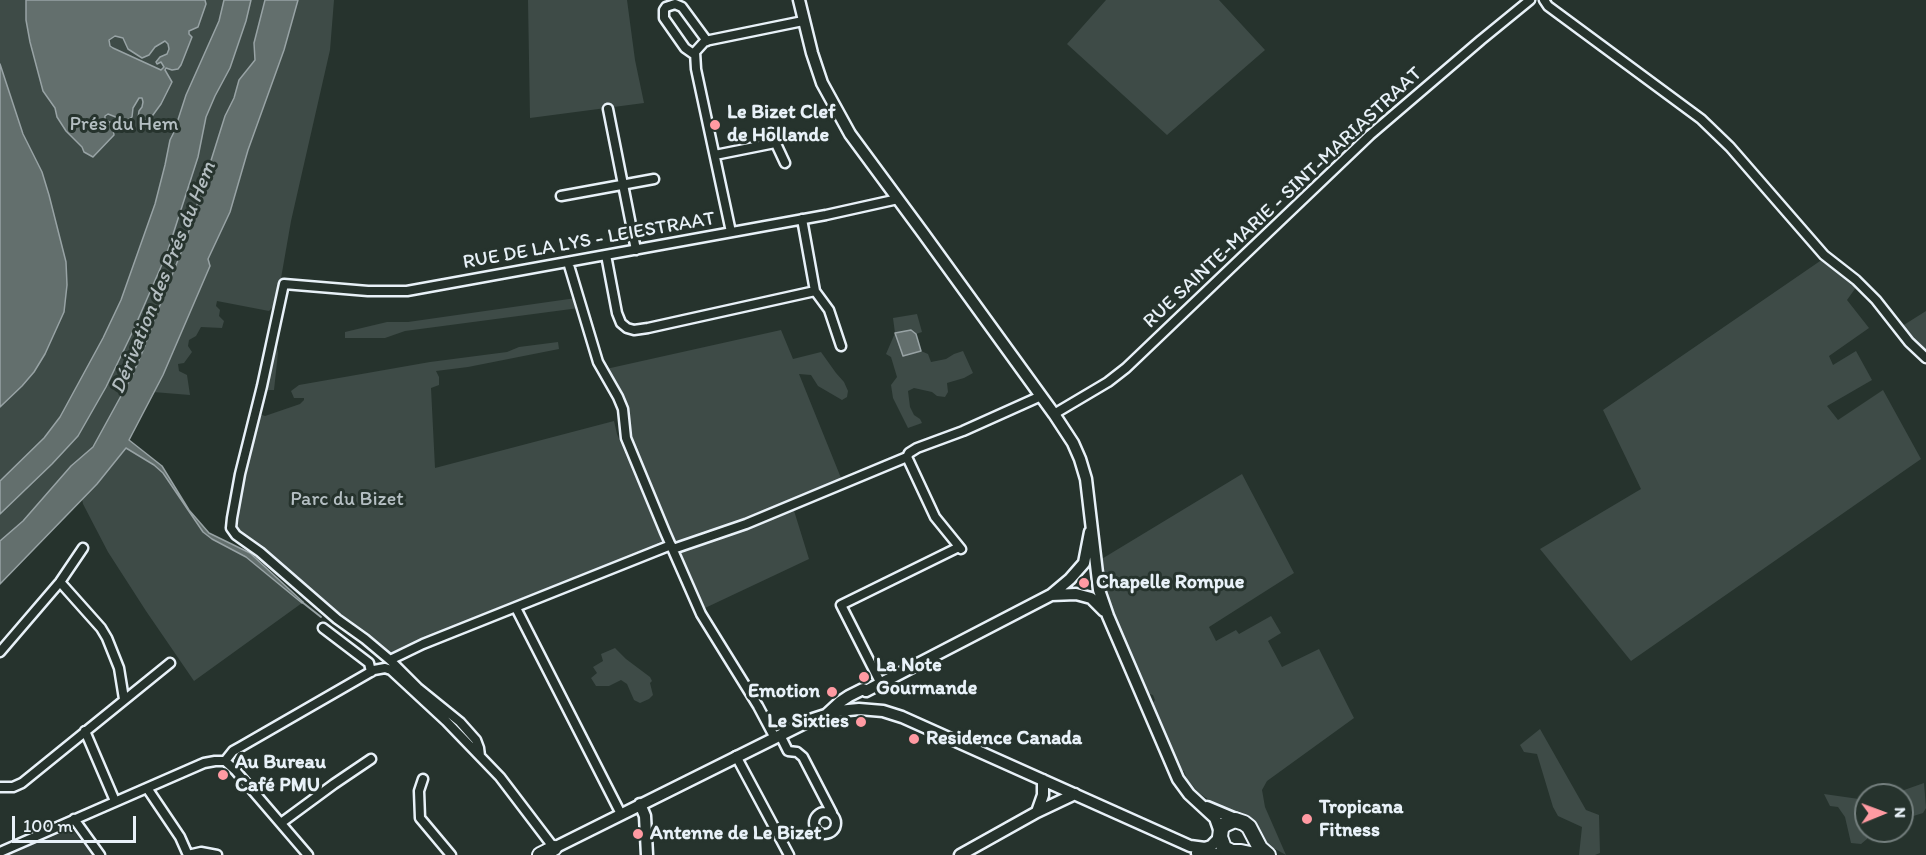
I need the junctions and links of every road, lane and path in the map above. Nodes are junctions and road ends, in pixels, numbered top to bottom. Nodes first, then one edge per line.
1 (800, 0) edge
2 (1530, 0) edge
3 (1544, 0) edge
4 (803, 21) junction
5 (707, 41) junction
6 (695, 55) junction
7 (608, 109) dead end
8 (771, 133) dead end
9 (775, 143) junction
10 (715, 155) junction
11 (785, 163) dead end
12 (654, 179) dead end
13 (623, 184) junction
14 (561, 196) dead end
15 (898, 199) junction
16 (802, 219) junction
17 (731, 232) junction
18 (636, 250) junction
19 (606, 255) junction
20 (568, 262) junction
21 (815, 291) junction
22 (841, 345) dead end
23 (1926, 358) edge
24 (1041, 396) junction
25 (1054, 414) junction
26 (907, 457) junction
27 (1091, 527) junction
28 (672, 547) junction
29 (83, 548) dead end
30 (1084, 563) junction
31 (1096, 565) junction
32 (1070, 579) junction
33 (60, 582) junction
34 (1076, 594) junction
35 (1095, 594) junction
36 (1051, 595) junction
37 (516, 608) junction
38 (323, 628) dead end
39 (0, 652) edge
40 (390, 660) junction
41 (170, 663) dead end
42 (371, 672) junction
43 (880, 682) junction
44 (866, 690) junction
45 (124, 699) junction
46 (868, 709) junction
47 (827, 714) junction
48 (85, 731) junction
49 (778, 737) junction
50 (480, 756) junction
51 (736, 756) junction
52 (371, 759) dead end
53 (225, 761) junction
54 (423, 779) dead end
55 (1043, 780) junction
56 (0, 787) edge
57 (147, 788) junction
58 (1075, 794) junction
59 (115, 801) junction
60 (640, 804) junction
61 (1202, 805) junction
62 (1037, 812) junction
63 (832, 813) dead end
64 (621, 814) junction
65 (74, 819) junction
66 (1238, 820) junction
67 (281, 823) junction
68 (1251, 833) junction
69 (1220, 834) junction
70 (1190, 846) junction
71 (554, 848) junction
72 (0, 852) edge
73 (1236, 852) junction
74 (100, 855) edge
75 (188, 855) edge
76 (217, 855) edge
77 (308, 855) edge
78 (451, 855) edge
79 (540, 855) edge
80 (647, 855) edge
81 (789, 855) edge
82 (960, 855) edge
83 (1255, 855) edge
84 (1268, 855) edge

1 - 4 street
2 - 25 street, RUE SAINTE-MARIE - SINT-MARIASTRAAT
3 - 23 street
4 - 5 street
4 - 15 street
5 - 6 street
5 - 6 street
6 - 10 street
7 - 13 street
8 - 9 street
9 - 10 street
9 - 11 street
10 - 17 street
12 - 13 street
13 - 14 street
13 - 18 street
15 - 16 street, RUE DE LA LYS - LEIESTRAAT
15 - 24 street
16 - 17 street, RUE DE LA LYS - LEIESTRAAT
16 - 21 street
17 - 18 street, RUE DE LA LYS - LEIESTRAAT
18 - 19 street, RUE DE LA LYS - LEIESTRAAT
19 - 20 street, RUE DE LA LYS - LEIESTRAAT
19 - 21 street
20 - 28 street
20 - 40 street, RUE DE LA LYS - LEIESTRAAT
21 - 22 street
24 - 25 street
24 - 26 street
25 - 27 street
26 - 28 street
26 - 43 street
27 - 30 street
27 - 31 street
28 - 37 street
28 - 49 street
29 - 33 street
30 - 31 street
30 - 32 street
31 - 35 street
32 - 34 street
32 - 36 street
33 - 39 street
33 - 45 street
34 - 35 street
34 - 36 street
35 - 61 street
36 - 43 street
37 - 40 street
37 - 64 street
38 - 42 street
40 - 50 street
41 - 45 street
42 - 50 street
42 - 53 street
43 - 44 street
44 - 46 street
44 - 47 street
45 - 48 street
46 - 47 street
46 - 55 street
47 - 49 street
48 - 56 street
48 - 59 street
49 - 51 street
49 - 63 street
50 - 71 street
51 - 60 street
51 - 81 street
52 - 67 street
53 - 57 street
53 - 67 street
54 - 78 street
55 - 58 street
55 - 62 street
57 - 59 street
57 - 75 street
58 - 62 street
58 - 70 street
59 - 65 street
60 - 64 street
60 - 80 street
61 - 66 street
61 - 69 street
62 - 82 street
64 - 71 street
65 - 72 street
65 - 74 street
66 - 68 main road
66 - 69 main road
67 - 77 street
68 - 73 main road
68 - 84 main road
69 - 70 street
69 - 73 main road
70 - 73 street
71 - 79 main road
73 - 83 main road
75 - 76 street

